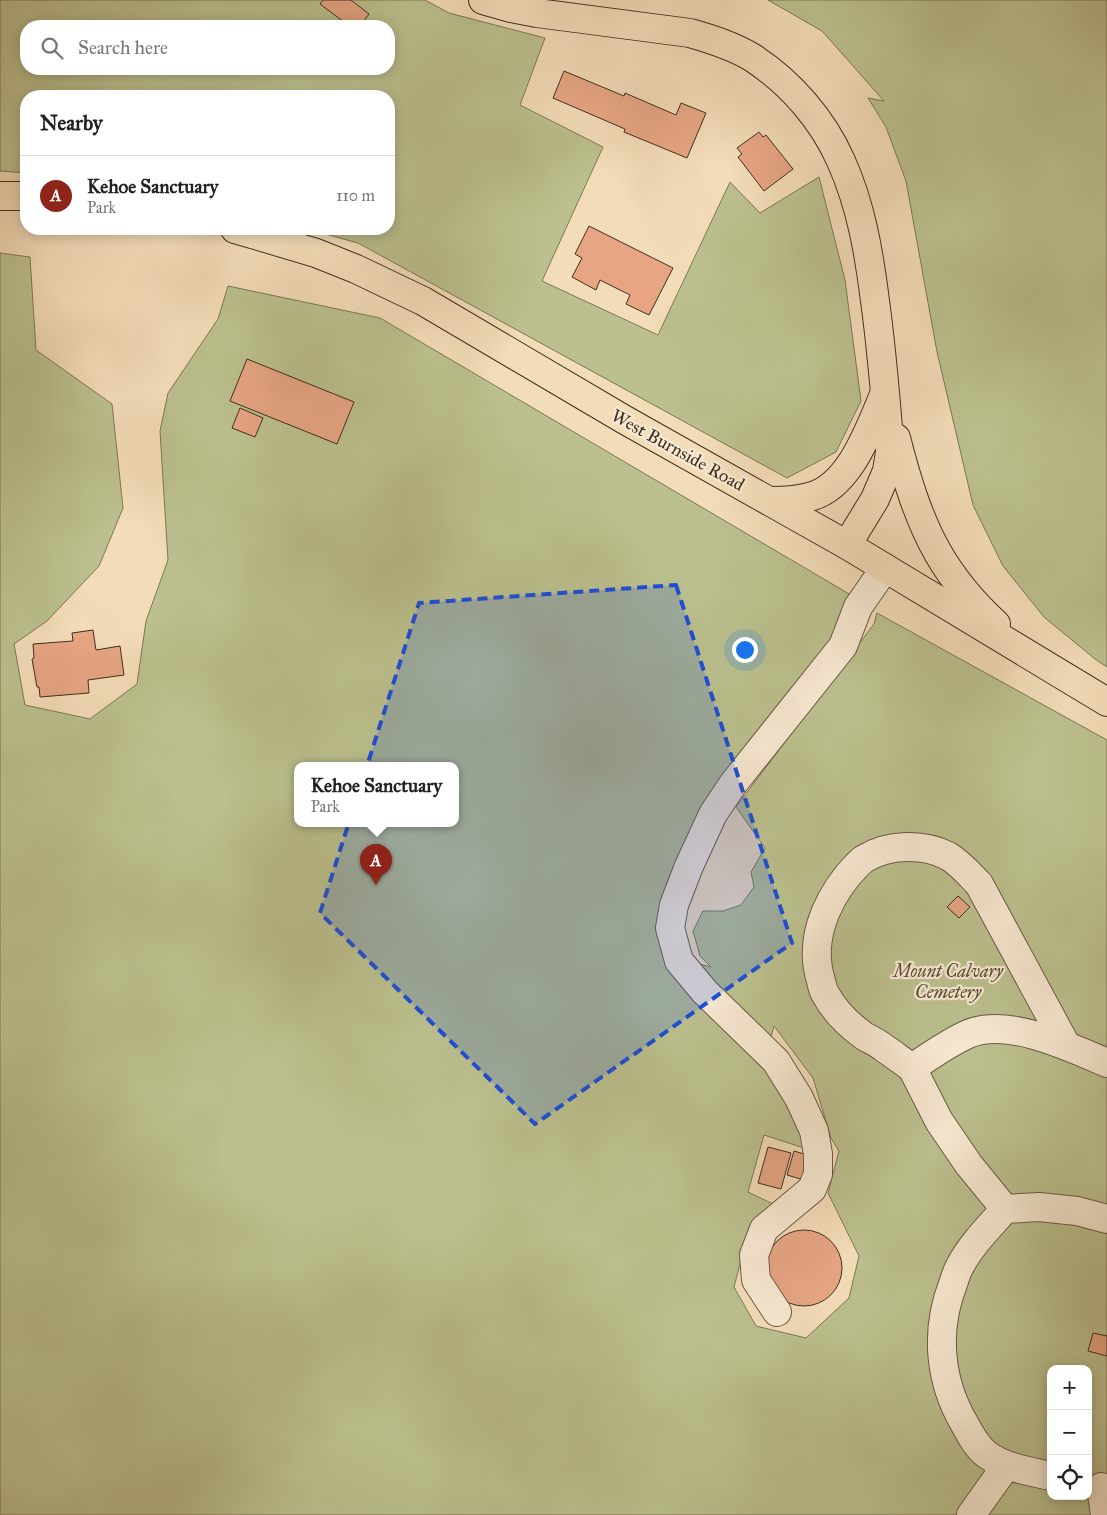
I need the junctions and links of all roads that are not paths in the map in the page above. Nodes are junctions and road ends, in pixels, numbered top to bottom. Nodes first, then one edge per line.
1 (483, 0) edge
2 (0, 196) edge
3 (20, 196) edge
4 (255, 235) edge
5 (885, 393) junction
6 (771, 502) junction
7 (847, 546) junction
8 (885, 568) junction
9 (1026, 652) junction
10 (1107, 702) edge
11 (1066, 1046) junction
12 (1107, 1063) edge
13 (912, 1068) junction
14 (1005, 1209) junction
15 (1107, 1218) edge
16 (777, 1312) dead end
17 (1006, 1466) junction
18 (1047, 1475) edge
19 (1099, 1487) edge
20 (971, 1515) edge
21 (1105, 1515) edge

1 - 5 main road
2 - 3 main road
4 - 6 main road, West Burnside Road
5 - 6 main road
5 - 7 main road
5 - 9 main road
6 - 7 main road, West Burnside Road
7 - 8 main road, West Burnside Road
8 - 9 main road, West Burnside Road
8 - 16 lane
9 - 10 main road, West Burnside Road
11 - 12 lane
11 - 13 lane
11 - 13 lane
13 - 14 lane
14 - 15 lane
14 - 17 lane
17 - 18 lane
17 - 20 lane
19 - 21 lane

